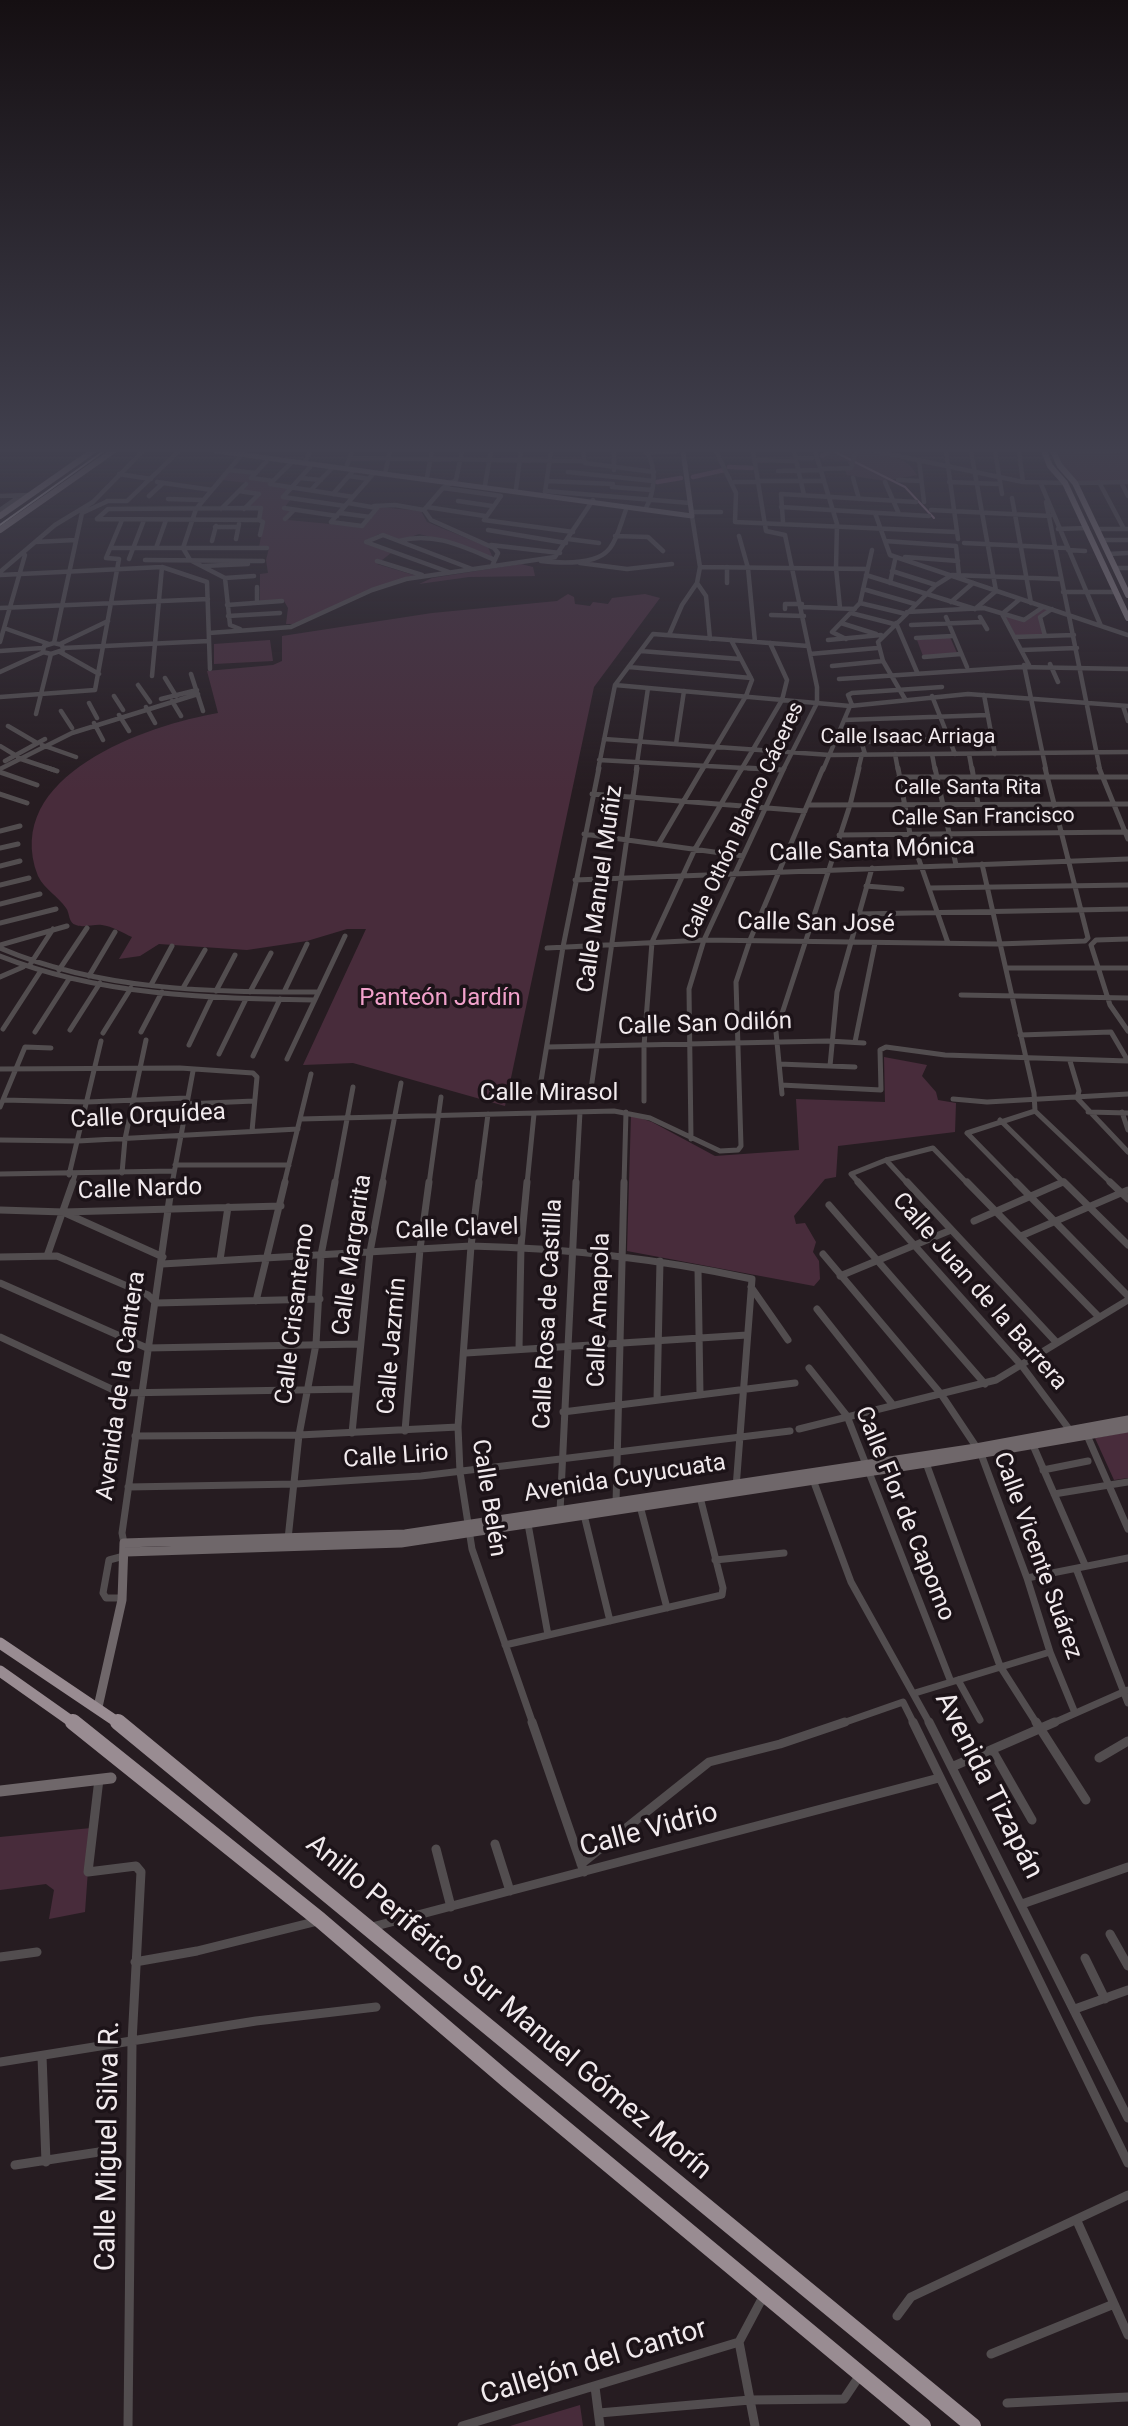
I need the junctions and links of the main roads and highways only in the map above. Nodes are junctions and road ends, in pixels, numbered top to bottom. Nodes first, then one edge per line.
1 (1103, 564) edge
2 (1107, 564) edge
3 (1113, 564) edge
4 (1111, 581) junction
5 (1127, 592) edge
6 (1128, 618) edge
7 (0, 1643) edge
8 (0, 1671) edge
9 (923, 2426) edge
10 (973, 2426) edge

1 - 4 main road
2 - 4 main road
3 - 5 main road
4 - 6 main road
7 - 10 highway, Anillo Periférico Sur Manuel Gómez Morín
8 - 9 highway

